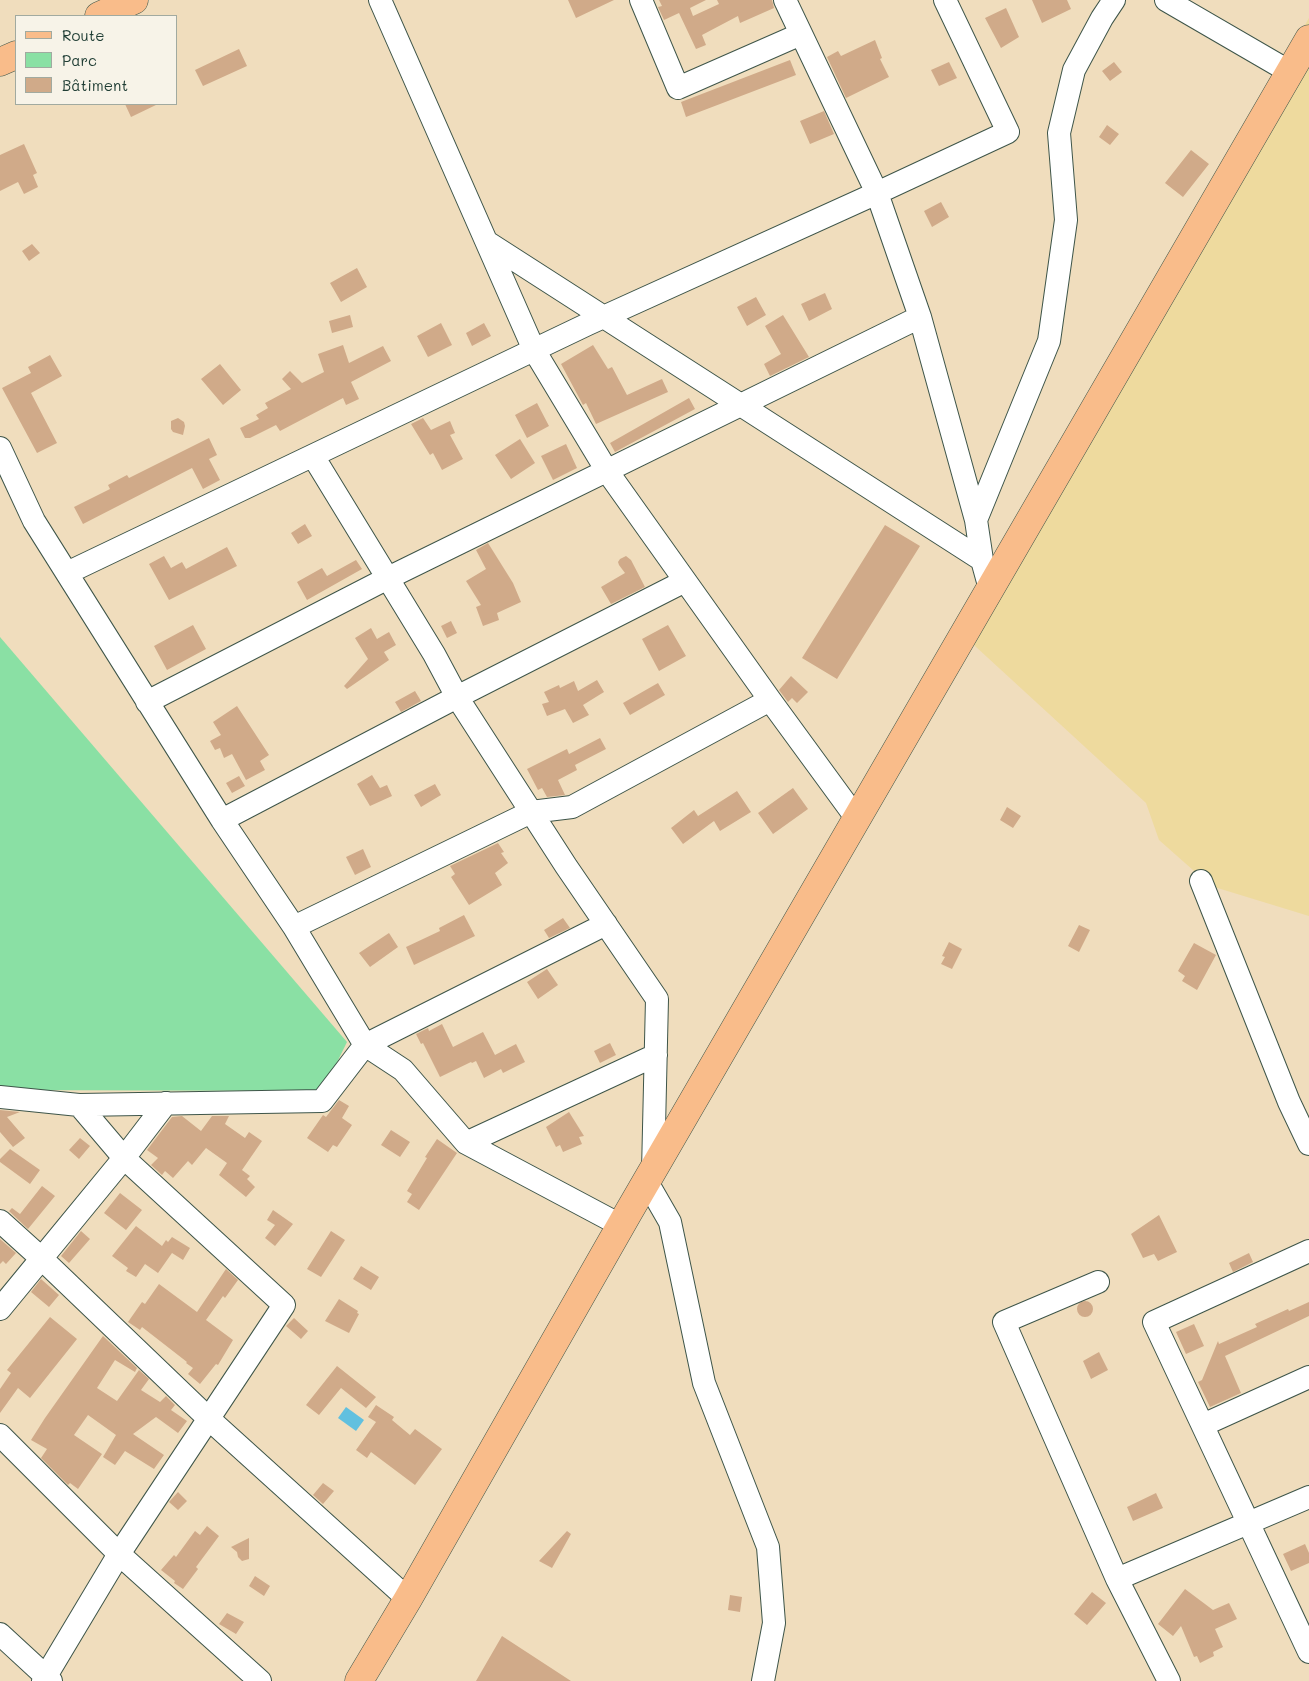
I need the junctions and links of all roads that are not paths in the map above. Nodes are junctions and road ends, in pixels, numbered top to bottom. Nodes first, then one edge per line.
1 (134, 0) edge
2 (380, 0) edge
3 (641, 0) edge
4 (785, 0) edge
5 (946, 0) edge
6 (1114, 0) edge
7 (1166, 0) edge
8 (101, 15) edge
9 (801, 34) junction
10 (1309, 39) edge
11 (15, 55) edge
12 (0, 62) edge
13 (1290, 72) junction
14 (877, 193) junction
15 (487, 242) junction
16 (603, 317) junction
17 (920, 317) junction
18 (534, 350) junction
19 (740, 405) junction
20 (0, 448) edge
21 (313, 456) junction
22 (607, 471) junction
23 (976, 520) junction
24 (982, 560) junction
25 (66, 573) junction
26 (388, 578) junction
27 (684, 581) junction
28 (990, 589) junction
29 (457, 697) junction
30 (770, 700) junction
31 (147, 702) junction
32 (531, 812) junction
33 (857, 819) junction
34 (222, 820) junction
35 (1201, 881) dead end
36 (606, 924) junction
37 (294, 928) junction
38 (365, 1046) junction
39 (656, 1055) junction
40 (0, 1097) edge
41 (166, 1104) junction
42 (79, 1105) junction
43 (466, 1143) junction
44 (1309, 1144) edge
45 (124, 1158) junction
46 (650, 1176) junction
47 (0, 1221) edge
48 (622, 1226) junction
49 (1309, 1251) edge
50 (41, 1258) junction
51 (1098, 1282) dead end
52 (0, 1309) edge
53 (1309, 1377) edge
54 (209, 1419) junction
55 (1203, 1425) junction
56 (0, 1435) edge
57 (1309, 1497) edge
58 (1248, 1523) junction
59 (119, 1554) junction
60 (1117, 1579) junction
61 (408, 1599) junction
62 (0, 1634) edge
63 (1309, 1652) edge
64 (46, 1679) edge
65 (260, 1681) edge
66 (359, 1681) edge
67 (762, 1681) edge
68 (1169, 1681) edge

1 - 8 main road
2 - 15 street
3 - 9 street
4 - 9 street
5 - 14 street
6 - 23 street
7 - 13 street
9 - 14 street
10 - 13 main road
11 - 12 main road
13 - 28 main road
14 - 16 street
14 - 17 street
15 - 16 street
15 - 18 street
16 - 18 street
16 - 19 street
17 - 19 street
17 - 23 street
18 - 21 street
18 - 22 street
19 - 22 street
19 - 24 street
20 - 25 street
21 - 25 street
21 - 26 street
22 - 26 street
22 - 27 street
23 - 24 street
24 - 28 street
25 - 31 street
26 - 29 street
26 - 31 street
27 - 29 street
27 - 30 street
28 - 33 main road
29 - 32 street
29 - 34 street
30 - 32 street
30 - 33 street
31 - 34 street
32 - 36 street
32 - 37 street
33 - 46 main road
34 - 37 street
35 - 44 street
36 - 38 street
36 - 39 street
37 - 38 street
38 - 41 street
38 - 43 street
39 - 43 street
39 - 46 street
40 - 42 street
41 - 42 street
41 - 45 street
42 - 45 street
43 - 48 street
45 - 50 street
45 - 54 street
46 - 48 main road
46 - 67 street
47 - 50 street
48 - 61 main road
49 - 55 street
50 - 52 street
50 - 54 street
51 - 60 street
53 - 55 street
54 - 59 street
54 - 61 street
55 - 58 street
56 - 59 street
57 - 58 street
58 - 60 street
58 - 63 street
59 - 64 street
59 - 65 street
60 - 68 street
61 - 66 main road
62 - 64 street

